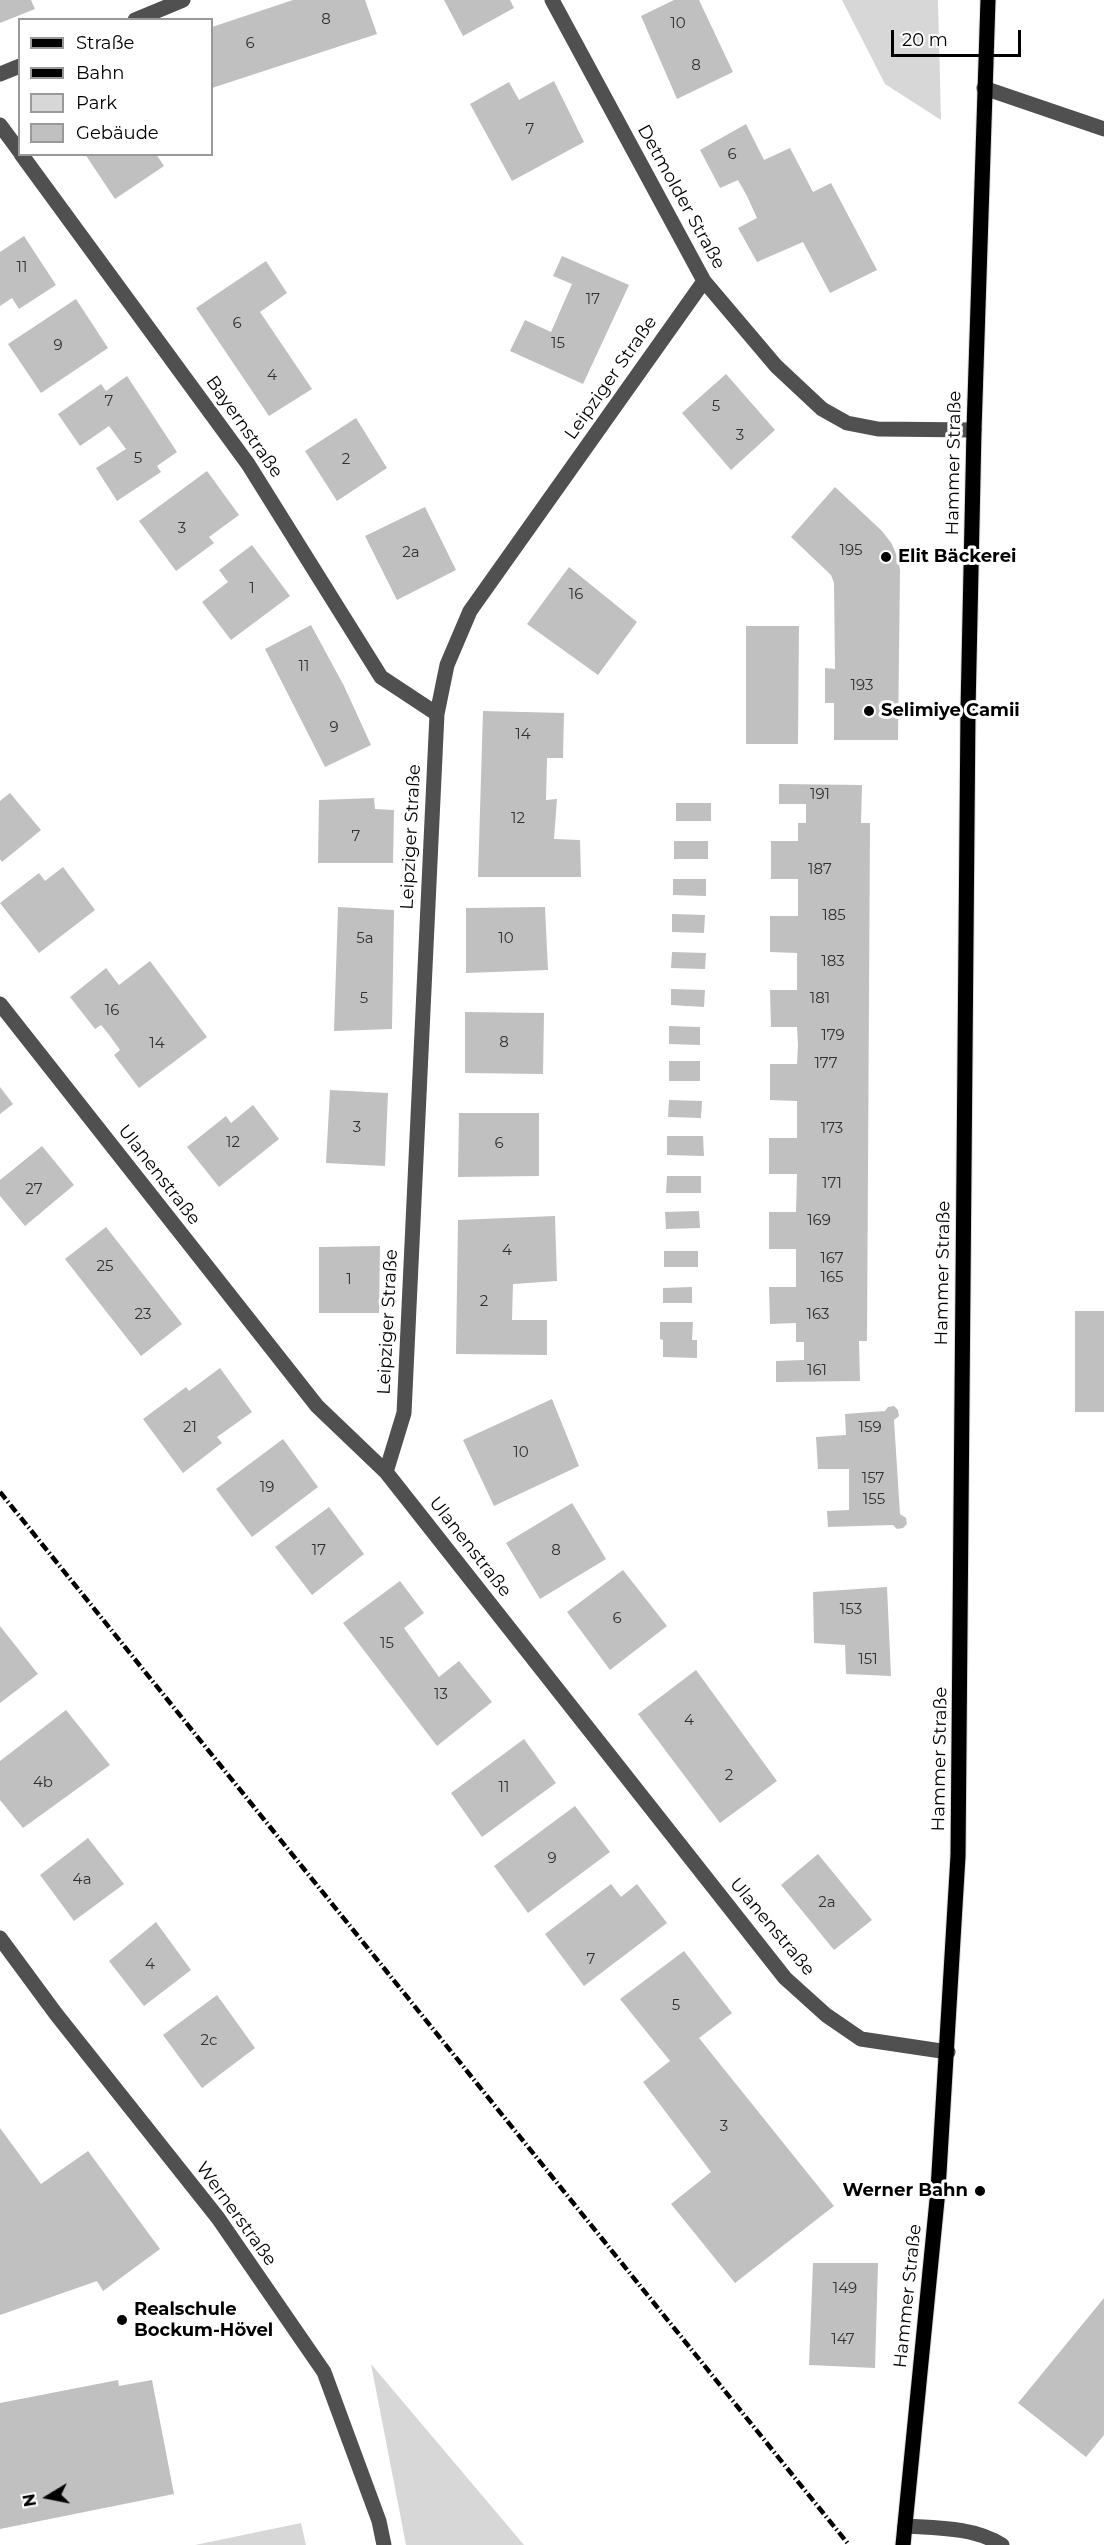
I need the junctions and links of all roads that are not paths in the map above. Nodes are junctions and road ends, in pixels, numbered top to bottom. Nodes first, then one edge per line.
1 (183, 0) edge
2 (552, 0) edge
3 (988, 0) edge
4 (140, 18) edge
5 (18, 67) edge
6 (0, 74) edge
7 (984, 88) junction
8 (0, 125) edge
9 (1104, 129) edge
10 (18, 150) edge
11 (22, 156) edge
12 (704, 281) junction
13 (974, 430) junction
14 (437, 714) junction
15 (0, 1004) edge
16 (386, 1472) junction
17 (0, 1938) edge
18 (948, 2052) junction
19 (905, 2526) junction
20 (384, 2545) edge
21 (903, 2545) edge
22 (1002, 2545) edge

1 - 4 street
2 - 12 street, Detmolder Straße
3 - 7 main road, Hammer Straße
5 - 6 street
7 - 9 street
7 - 13 main road, Hammer Straße
8 - 10 street, Bayernstraße
11 - 14 street, Bayernstraße
12 - 13 street, Detmolder Straße
12 - 14 street, Leipziger Straße
13 - 18 main road, Hammer Straße
14 - 16 street, Leipziger Straße
15 - 16 street, Ulanenstraße
16 - 18 street, Ulanenstraße
17 - 20 street, Wernerstraße
18 - 19 main road, Hammer Straße
19 - 21 main road, Hammer Straße
19 - 22 street

